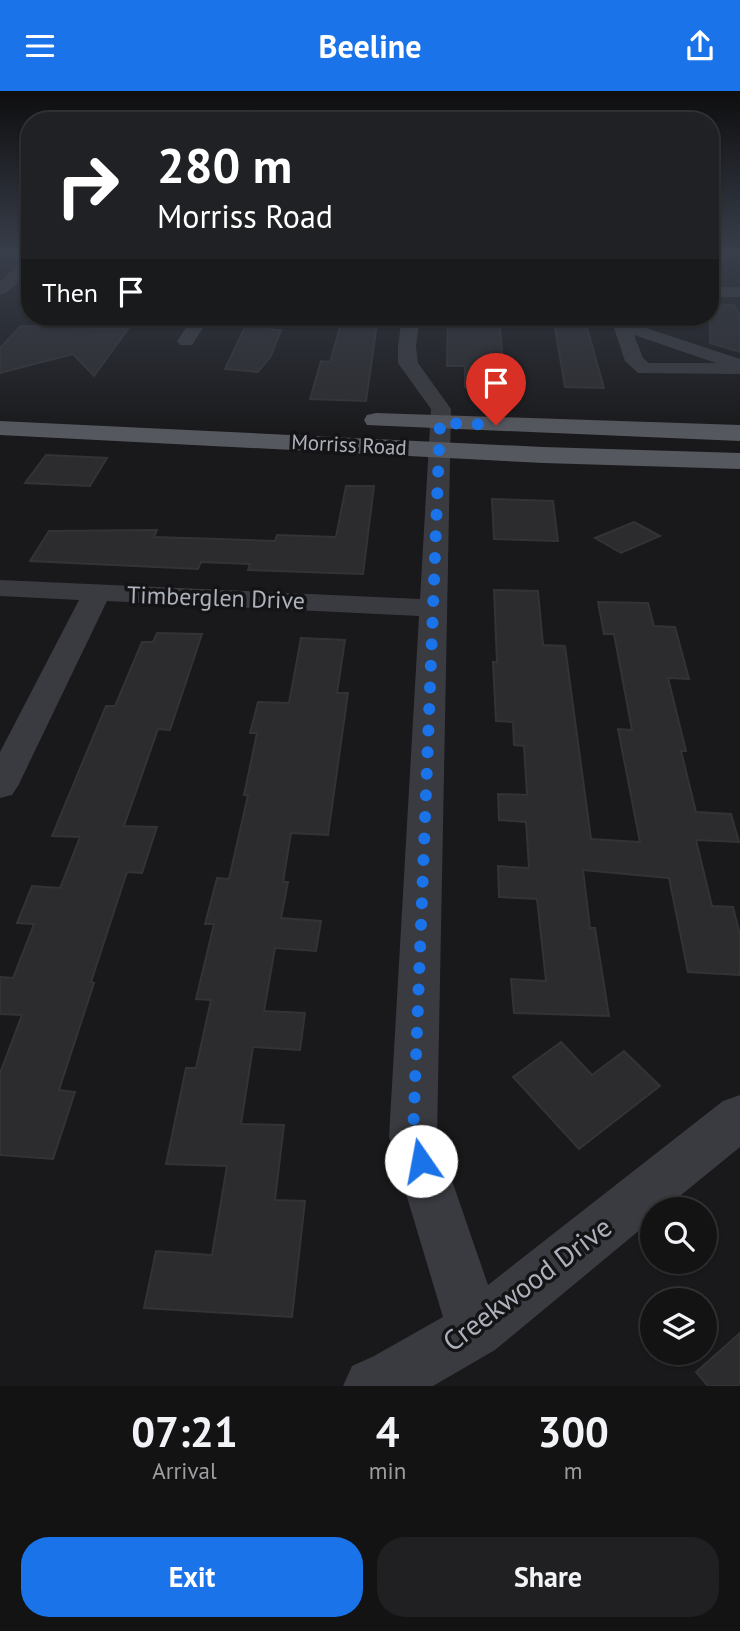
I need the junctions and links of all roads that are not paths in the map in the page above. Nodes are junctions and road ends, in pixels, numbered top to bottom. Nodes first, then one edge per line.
1 (195, 326) edge
2 (410, 326) edge
3 (623, 326) edge
4 (634, 326) edge
5 (186, 341) dead end
6 (348, 419) dead end
7 (0, 428) edge
8 (740, 433) edge
9 (440, 436) junction
10 (740, 461) edge
11 (0, 588) edge
12 (97, 593) junction
13 (433, 608) junction
14 (0, 786) edge
15 (740, 1117) edge
16 (475, 1330) junction
17 (372, 1386) edge

1 - 5 street
2 - 9 street
3 - 4 street
6 - 9 main road, Morriss Road
7 - 9 main road, Morriss Road
8 - 9 main road, Morriss Road
9 - 10 main road, Morriss Road
9 - 13 street
11 - 12 street, Timberglen Drive
12 - 13 street, Timberglen Drive
12 - 14 street
13 - 16 street
15 - 16 street, Creekwood Drive
16 - 17 street, Creekwood Drive

